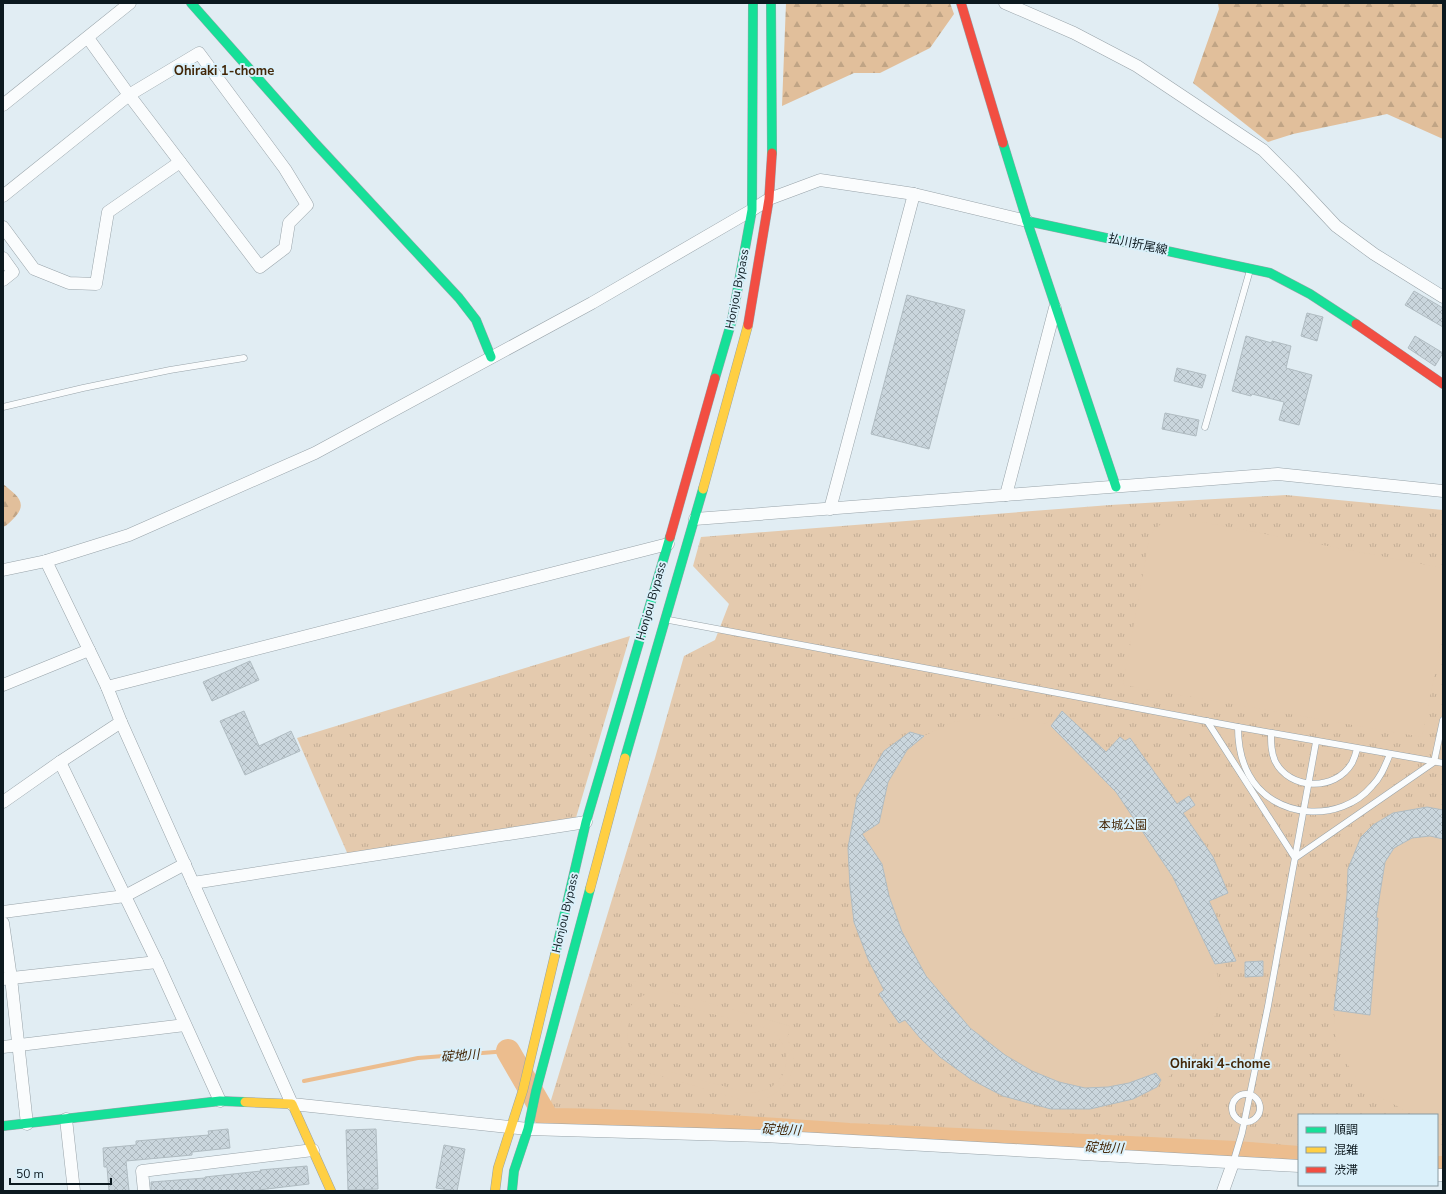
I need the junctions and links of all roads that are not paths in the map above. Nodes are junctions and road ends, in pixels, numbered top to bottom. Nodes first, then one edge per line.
1 (130, 3) edge
2 (191, 3) edge
3 (753, 3) edge
4 (771, 3) edge
5 (961, 3) edge
6 (1005, 3) edge
7 (88, 38) junction
8 (129, 95) junction
9 (3, 105) edge
10 (180, 162) junction
11 (914, 194) junction
12 (3, 196) edge
13 (769, 198) junction
14 (752, 210) junction
15 (1027, 221) junction
16 (3, 227) edge
17 (3, 258) edge
18 (1250, 269) junction
19 (3, 280) edge
20 (1443, 297) edge
21 (1055, 308) junction
22 (491, 357) junction
23 (244, 358) dead end
24 (1443, 384) edge
25 (3, 407) edge
26 (1205, 427) dead end
27 (1116, 487) junction
28 (1443, 491) edge
29 (1006, 495) junction
30 (830, 509) junction
31 (695, 519) junction
32 (668, 544) junction
33 (46, 561) junction
34 (3, 570) edge
35 (666, 619) junction
36 (89, 650) junction
37 (3, 685) edge
38 (107, 687) junction
39 (1443, 720) edge
40 (121, 722) junction
41 (1207, 722) junction
42 (1238, 727) junction
43 (1271, 733) junction
44 (1316, 742) junction
45 (1357, 749) junction
46 (1390, 754) junction
47 (60, 762) junction
48 (1434, 762) junction
49 (1443, 763) edge
50 (1309, 784) junction
51 (3, 802) edge
52 (1304, 812) junction
53 (586, 822) junction
54 (1295, 858) junction
55 (185, 864) junction
56 (193, 883) junction
57 (125, 896) junction
58 (3, 912) edge
59 (3, 923) edge
60 (156, 962) junction
61 (7, 979) edge
62 (185, 1025) junction
63 (18, 1045) junction
64 (3, 1047) edge
65 (1250, 1094) junction
66 (220, 1101) junction
67 (292, 1104) junction
68 (66, 1119) junction
69 (1244, 1122) junction
70 (27, 1124) junction
71 (3, 1126) edge
72 (511, 1126) junction
73 (528, 1129) junction
74 (314, 1150) junction
75 (1233, 1163) junction
76 (1298, 1166) edge
77 (74, 1191) edge
78 (144, 1191) edge
79 (331, 1191) edge
80 (495, 1191) edge
81 (512, 1191) edge
82 (1223, 1191) edge

1 - 7 street
2 - 22 main road
3 - 14 main road, Honjou Bypass
4 - 13 main road, Honjou Bypass
5 - 15 main road
6 - 20 street
7 - 8 street
7 - 9 street
8 - 10 street
8 - 10 street
8 - 12 street
10 - 16 street
11 - 13 street
11 - 15 street
11 - 30 street
13 - 14 street
13 - 31 main road, Honjou Bypass
14 - 22 street
14 - 32 main road, Honjou Bypass
15 - 18 main road, 払川折尾線
15 - 21 main road
17 - 19 street
18 - 24 main road, 払川折尾線
18 - 26 lane
21 - 27 main road
21 - 29 street
22 - 33 street
23 - 25 lane
27 - 28 street
27 - 29 street
29 - 30 street
30 - 31 street
31 - 35 main road, Honjou Bypass
32 - 38 street
32 - 53 main road, Honjou Bypass
33 - 34 street
33 - 36 street
35 - 41 lane
35 - 73 main road, Honjou Bypass
36 - 37 street
36 - 38 street
38 - 40 street
39 - 48 lane
40 - 47 street
40 - 55 street
41 - 42 lane
41 - 54 lane
42 - 43 lane
42 - 52 lane
43 - 44 lane
43 - 50 lane
44 - 45 lane
44 - 50 lane
45 - 46 lane
45 - 50 lane
46 - 48 lane
46 - 52 lane
47 - 51 street
47 - 57 street
48 - 49 lane
48 - 54 lane
50 - 52 lane
52 - 54 lane
53 - 56 street
53 - 72 main road, Honjou Bypass
54 - 65 lane
55 - 56 street
55 - 57 street
56 - 67 street
57 - 58 street
57 - 60 street
59 - 61 street
60 - 61 street
60 - 62 street
61 - 63 street
62 - 63 street
62 - 66 street
63 - 64 street
63 - 70 street
65 - 69 lane
65 - 69 lane
65 - 69 lane
66 - 67 main road
66 - 68 main road
67 - 72 street
67 - 74 main road
68 - 70 main road
68 - 77 street
69 - 75 lane
70 - 71 main road
72 - 73 street
72 - 80 main road, Honjou Bypass
73 - 75 street
73 - 81 main road, Honjou Bypass
74 - 78 street
74 - 79 main road
75 - 76 street
75 - 82 street

